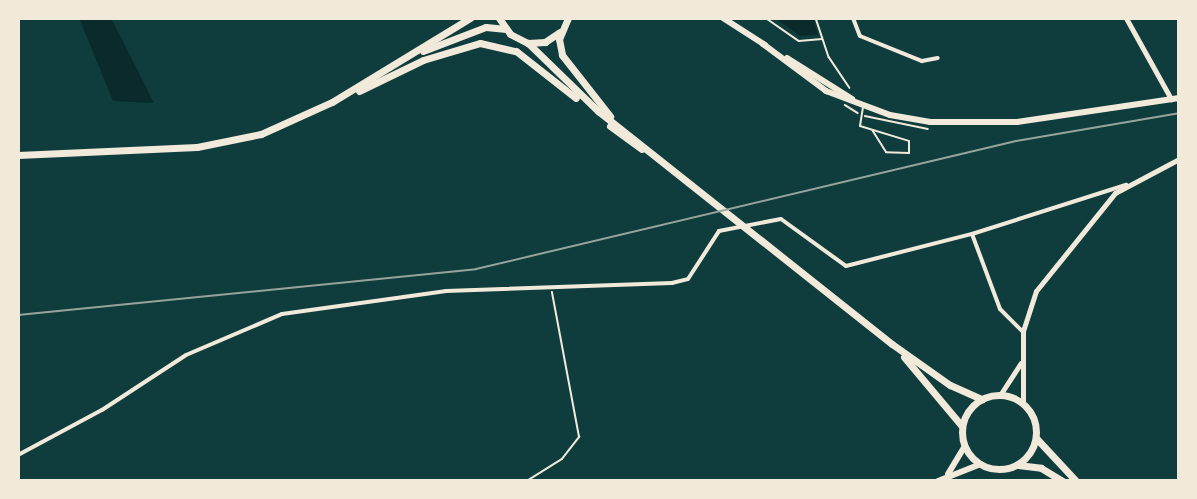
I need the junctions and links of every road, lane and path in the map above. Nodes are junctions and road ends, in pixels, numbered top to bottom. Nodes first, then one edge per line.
1 (470, 18) edge
2 (500, 18) edge
3 (723, 18) edge
4 (765, 18) edge
5 (816, 18) edge
6 (853, 18) edge
7 (1126, 18) edge
8 (569, 19) edge
9 (506, 29) junction
10 (562, 30) junction
11 (823, 39) junction
12 (528, 43) junction
13 (415, 54) junction
14 (829, 57) dead end
15 (938, 58) dead end
16 (1179, 98) edge
17 (1171, 99) junction
18 (332, 102) junction
19 (864, 107) junction
20 (872, 130) junction
21 (625, 131) junction
22 (18, 155) edge
23 (1179, 159) edge
24 (679, 174) junction
25 (1126, 185) junction
26 (972, 234) junction
27 (552, 289) junction
28 (1023, 331) junction
29 (892, 344) junction
30 (1021, 362) junction
31 (1000, 395) junction
32 (982, 399) junction
33 (1023, 404) junction
34 (963, 427) junction
35 (1036, 438) junction
36 (965, 446) junction
37 (18, 455) edge
38 (981, 464) junction
39 (1015, 465) junction
40 (947, 475) junction
41 (527, 481) edge
42 (938, 481) edge
43 (1063, 481) edge
44 (1076, 481) edge

1 - 13 main road
2 - 9 main road
3 - 19 main road
4 - 11 path
5 - 11 path
6 - 15 street
7 - 17 street
8 - 10 main road
9 - 12 main road
9 - 13 main road
10 - 12 main road
10 - 21 main road
11 - 14 path
12 - 21 main road
13 - 18 main road
16 - 17 main road
17 - 19 main road
18 - 22 main road
18 - 24 main road
19 - 20 lane
20 - 20 lane
21 - 24 main road
23 - 25 street
24 - 29 main road
25 - 26 street
25 - 28 street
26 - 27 street
26 - 28 street
27 - 37 street
27 - 41 path
28 - 30 street
29 - 32 main road
29 - 34 main road
30 - 31 street
30 - 33 street
31 - 32 main road
31 - 33 main road
32 - 34 main road
33 - 35 main road
34 - 36 main road
35 - 39 main road
35 - 44 main road
36 - 38 main road
36 - 40 main road
38 - 39 main road
38 - 40 main road
39 - 43 main road
40 - 42 main road

